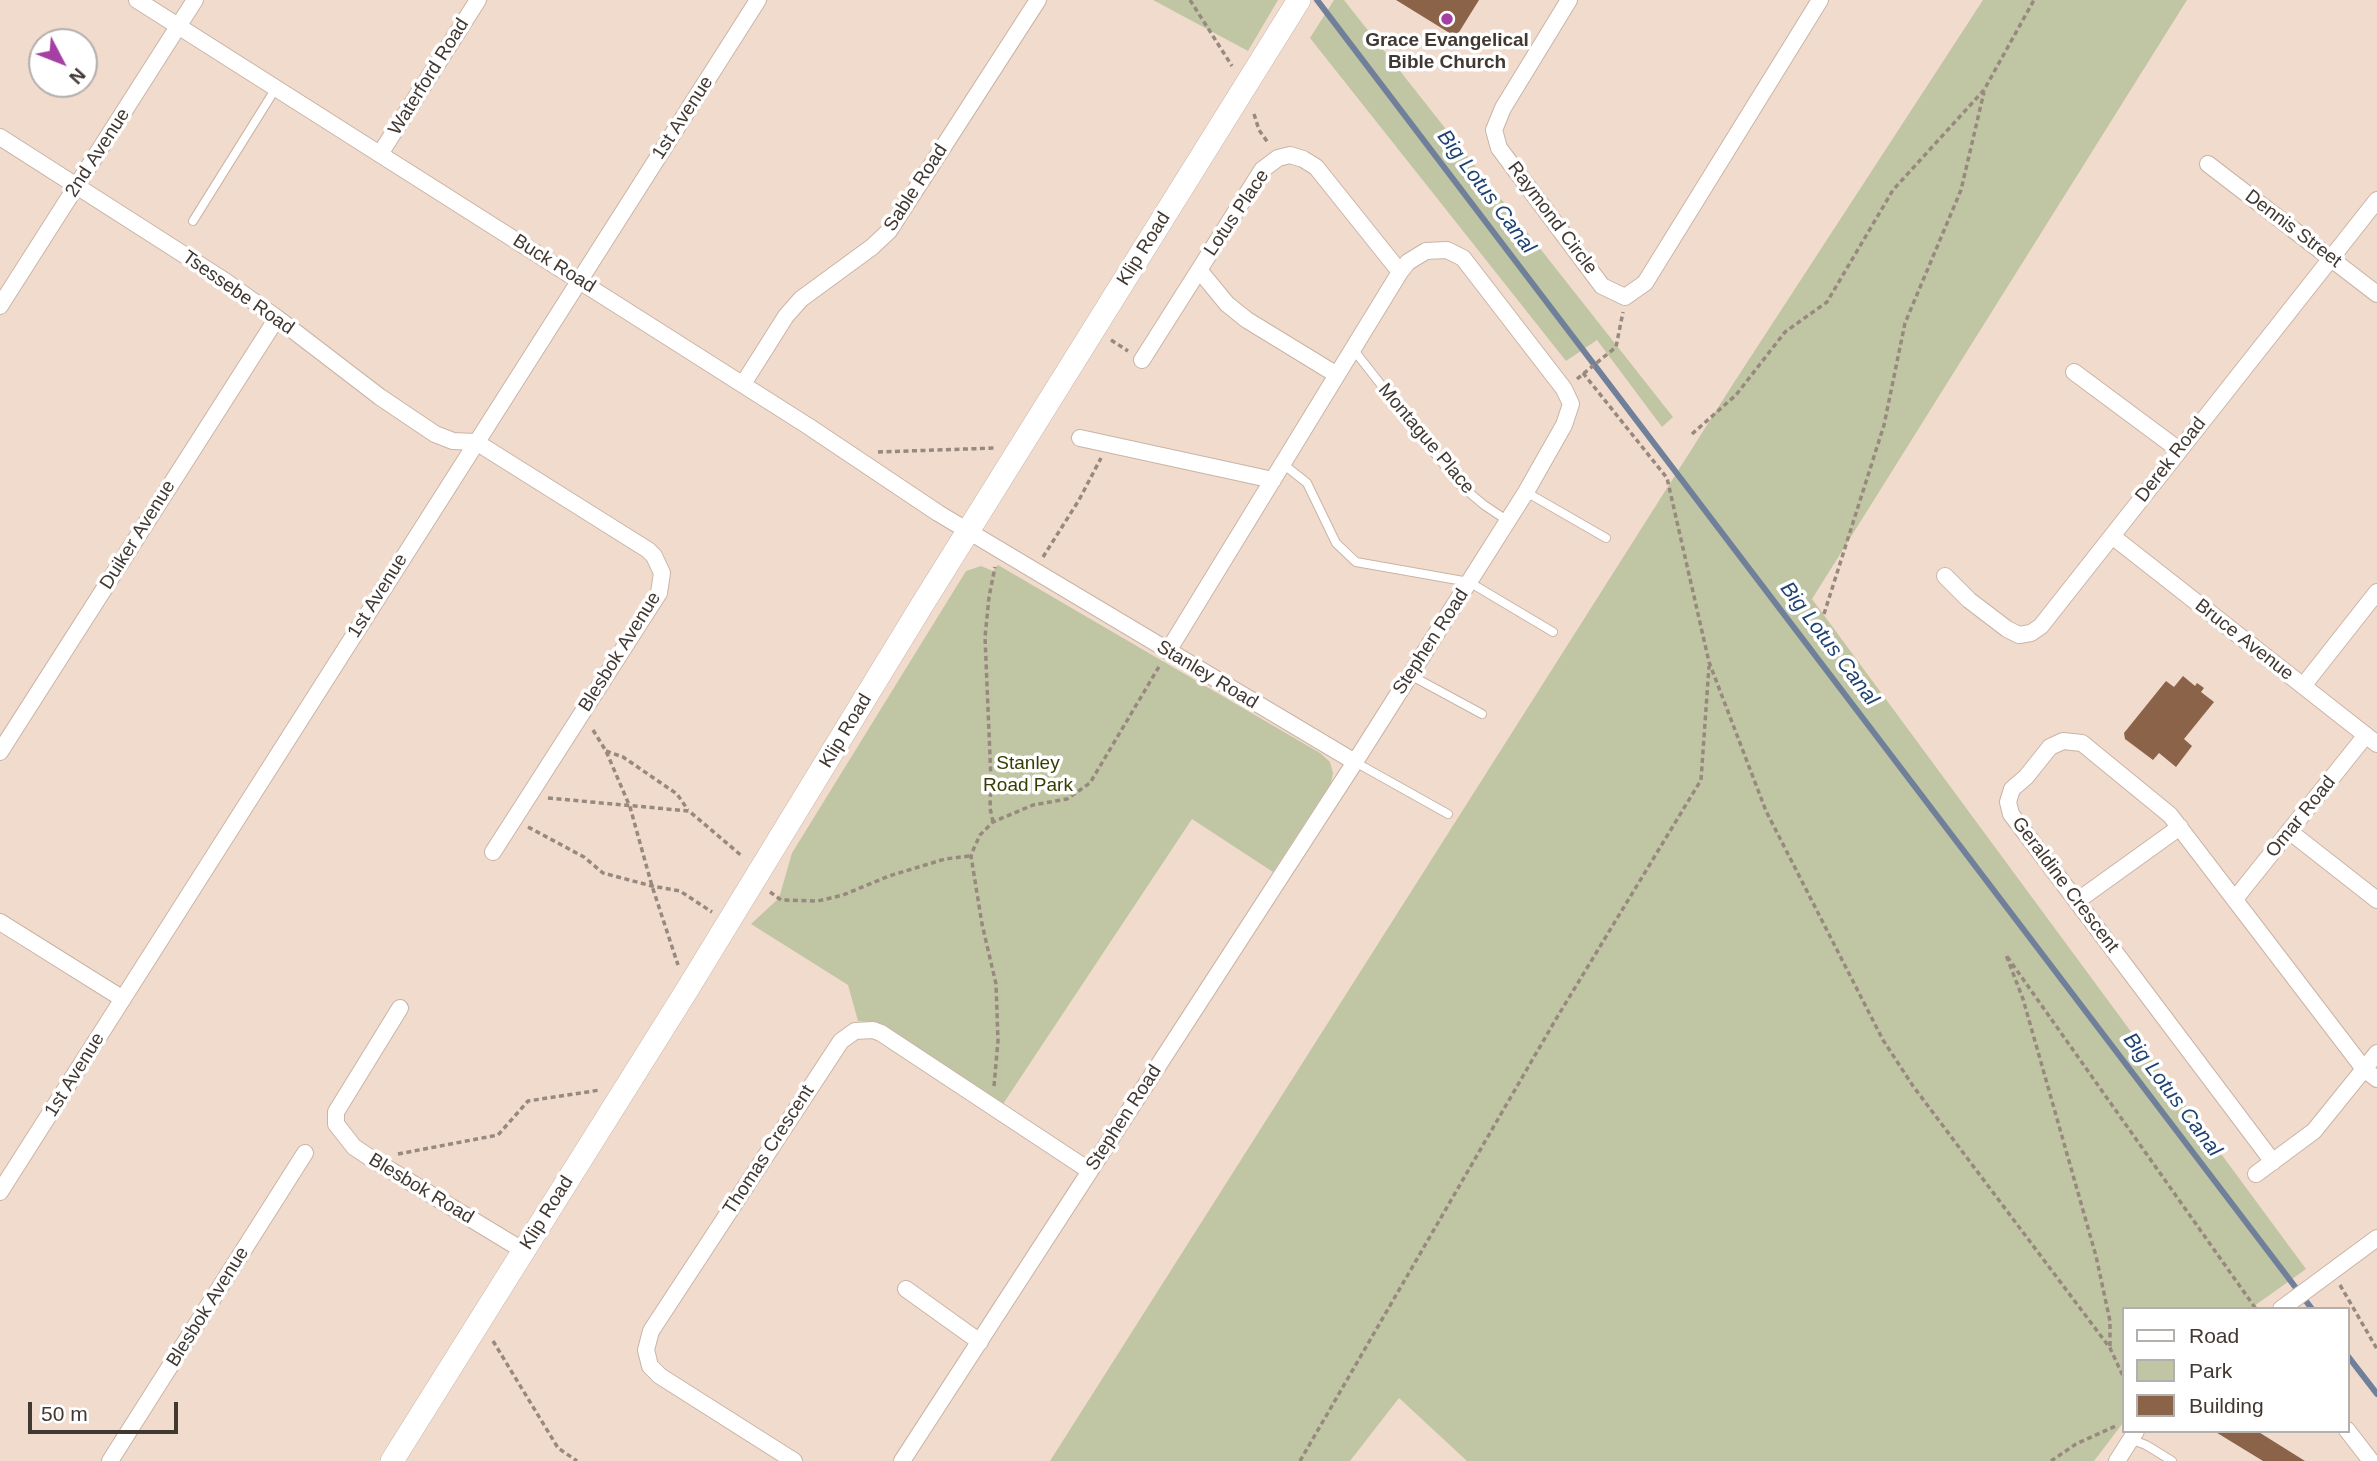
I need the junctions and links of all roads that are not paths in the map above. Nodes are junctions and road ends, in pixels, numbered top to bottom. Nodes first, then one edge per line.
1 (137, 0) edge
2 (195, 0) edge
3 (478, 0) edge
4 (758, 0) edge
5 (1038, 0) edge
6 (1569, 0) edge
7 (1820, 0) edge
8 (1297, 3) edge
9 (179, 26) junction
10 (276, 88) junction
11 (0, 137) edge
12 (380, 154) junction
13 (2208, 164) dead end
14 (76, 186) junction
15 (2377, 200) edge
16 (193, 221) dead end
17 (2331, 257) junction
18 (1199, 270) junction
19 (1400, 272) junction
20 (579, 280) junction
21 (2377, 294) edge
22 (0, 306) edge
23 (277, 318) junction
24 (1353, 349) junction
25 (1142, 360) road end
26 (2074, 372) dead end
27 (1337, 375) junction
28 (743, 384) junction
29 (1080, 438) dead end
30 (476, 442) junction
31 (2179, 450) junction
32 (1283, 464) junction
33 (1273, 481) junction
34 (1526, 492) junction
35 (1508, 521) junction
36 (968, 532) junction
37 (2112, 536) junction
38 (1606, 538) dead end
39 (1945, 576) dead end
40 (1469, 582) junction
41 (2377, 592) edge
42 (1553, 632) dead end
43 (1165, 658) junction
44 (1410, 675) junction
45 (2303, 686) junction
46 (1482, 714) dead end
47 (2371, 740) edge
48 (0, 752) edge
49 (1355, 762) junction
50 (1447, 814) dead end
51 (2180, 827) junction
52 (2289, 831) junction
53 (493, 852) dead end
54 (2235, 899) junction
55 (2377, 900) edge
56 (2077, 901) junction
57 (0, 922) edge
58 (123, 999) junction
59 (400, 1008) dead end
60 (2377, 1052) edge
61 (2371, 1074) edge
62 (305, 1153) dead end
63 (2273, 1162) junction
64 (1090, 1171) junction
65 (2256, 1174) dead end
66 (0, 1192) edge
67 (2377, 1238) edge
68 (524, 1251) junction
69 (906, 1289) dead end
70 (2286, 1305) edge
71 (980, 1342) junction
72 (2129, 1433) edge
73 (2132, 1433) edge
74 (2349, 1433) edge
75 (110, 1461) edge
76 (392, 1461) edge
77 (794, 1461) edge
78 (902, 1461) edge
79 (2117, 1461) edge
80 (2172, 1461) edge
81 (2371, 1461) edge

1 - 9 street, Buck Road
2 - 9 street, 2nd Avenue
3 - 12 street, Waterford Road
4 - 20 street, 1st Avenue
5 - 28 street, Sable Road
6 - 7 street, Raymond Circle
8 - 36 street, Klip Road
9 - 10 street, Buck Road
9 - 14 street, 2nd Avenue
10 - 12 street, Buck Road
10 - 16 lane
11 - 14 street, Tsessebe Road
12 - 20 street, Buck Road
13 - 17 street, Dennis Street
14 - 22 street, 2nd Avenue
14 - 23 street, Tsessebe Road
15 - 17 street, Derek Road
17 - 21 street, Dennis Street
17 - 31 street, Derek Road
18 - 19 street, Lotus Place
18 - 25 street
18 - 27 street, Lotus Place
19 - 24 street, Stephen Road
19 - 34 street, Stephen Road
20 - 28 street, Buck Road
20 - 30 street, 1st Avenue
23 - 30 street, Tsessebe Road
23 - 48 street, Duiker Avenue
24 - 27 street, Stephen Road
24 - 35 lane, Montague Place
26 - 31 street
27 - 32 street, Stephen Road
28 - 36 street, Buck Road
29 - 33 street
30 - 53 street, Blesbok Avenue
30 - 58 street, 1st Avenue
31 - 37 street, Derek Road
32 - 33 street, Stephen Road
32 - 40 lane
33 - 43 street, Stephen Road
34 - 35 street, Stephen Road
34 - 38 lane
35 - 40 street, Stephen Road
36 - 43 street, Stanley Road
36 - 68 street, Klip Road
37 - 39 street, Derek Road
37 - 45 street, Bruce Avenue
40 - 42 lane
40 - 44 street, Stephen Road
41 - 45 street
43 - 49 street, Stanley Road
44 - 46 lane
44 - 49 street, Stephen Road
45 - 47 street, Bruce Avenue
47 - 52 street, Omar Road
49 - 50 lane, Stanley Road
49 - 64 street, Stephen Road
51 - 54 street, Geraldine Crescent
51 - 56 street
51 - 56 street, Geraldine Crescent
52 - 54 street, Omar Road
52 - 55 street
54 - 61 street, Geraldine Crescent
56 - 63 street, Geraldine Crescent
57 - 58 street
58 - 66 street, 1st Avenue
59 - 68 street, Blesbok Road
60 - 61 street
61 - 63 street
62 - 75 street, Blesbok Avenue
63 - 65 street
64 - 71 street, Stephen Road
64 - 77 street, Thomas Crescent
67 - 70 street
68 - 76 street, Klip Road
69 - 71 street
71 - 78 street, Stephen Road
72 - 79 street
73 - 80 lane
74 - 81 street

